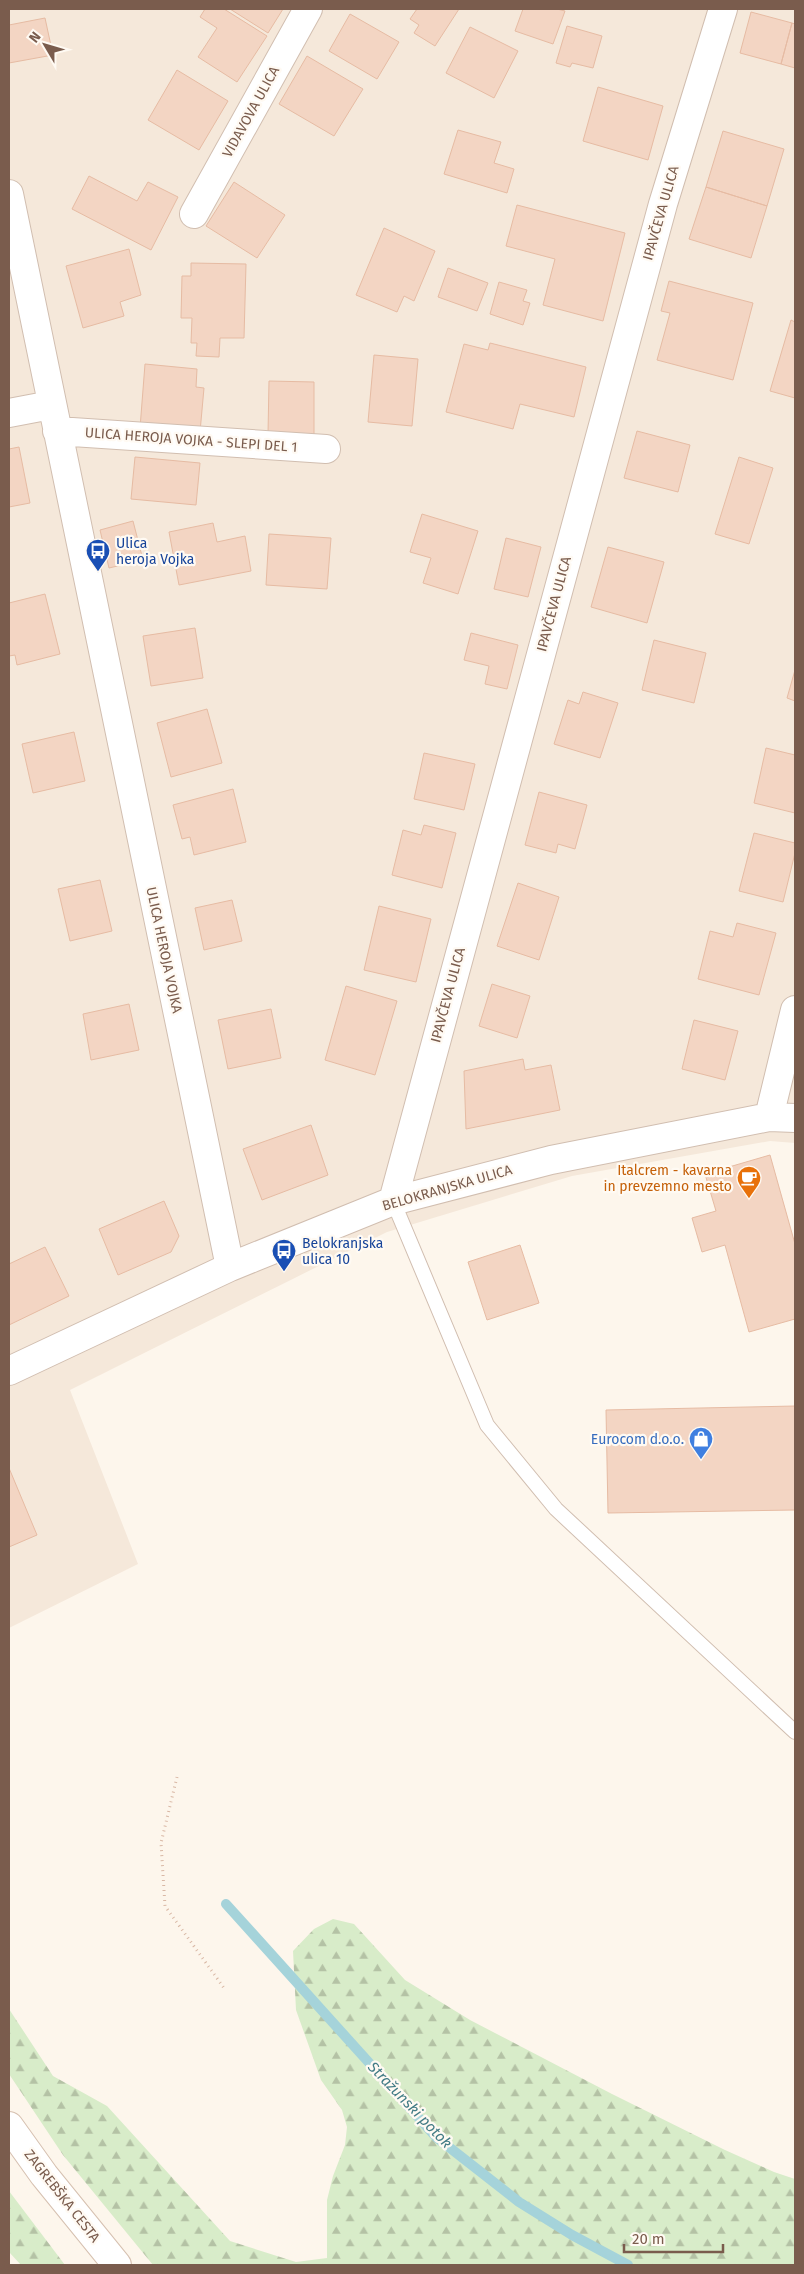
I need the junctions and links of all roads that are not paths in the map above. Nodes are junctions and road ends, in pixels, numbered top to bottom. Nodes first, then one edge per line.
1 (308, 9) edge
2 (723, 9) edge
3 (9, 194) edge
4 (194, 214) dead end
5 (9, 413) edge
6 (54, 418) junction
7 (326, 450) dead end
8 (795, 1010) edge
9 (782, 1118) edge
10 (393, 1201) junction
11 (230, 1266) junction
12 (9, 1371) edge
13 (795, 1732) edge
14 (9, 2126) edge
15 (117, 2265) edge

1 - 4 street, VIDAVOVA ULICA
2 - 10 street, IPAVČEVA ULICA
3 - 6 street, ULICA HEROJA VOJKA
5 - 6 street, ULICA HEROJA VOJKA - SLEPI DEL 1
6 - 7 street, ULICA HEROJA VOJKA - SLEPI DEL 1
6 - 11 street, ULICA HEROJA VOJKA
8 - 9 street
9 - 10 street, BELOKRANJSKA ULICA
10 - 11 street, BELOKRANJSKA ULICA
10 - 13 lane
11 - 12 street, BELOKRANJSKA ULICA
14 - 15 street, ZAGREBŠKA CESTA

